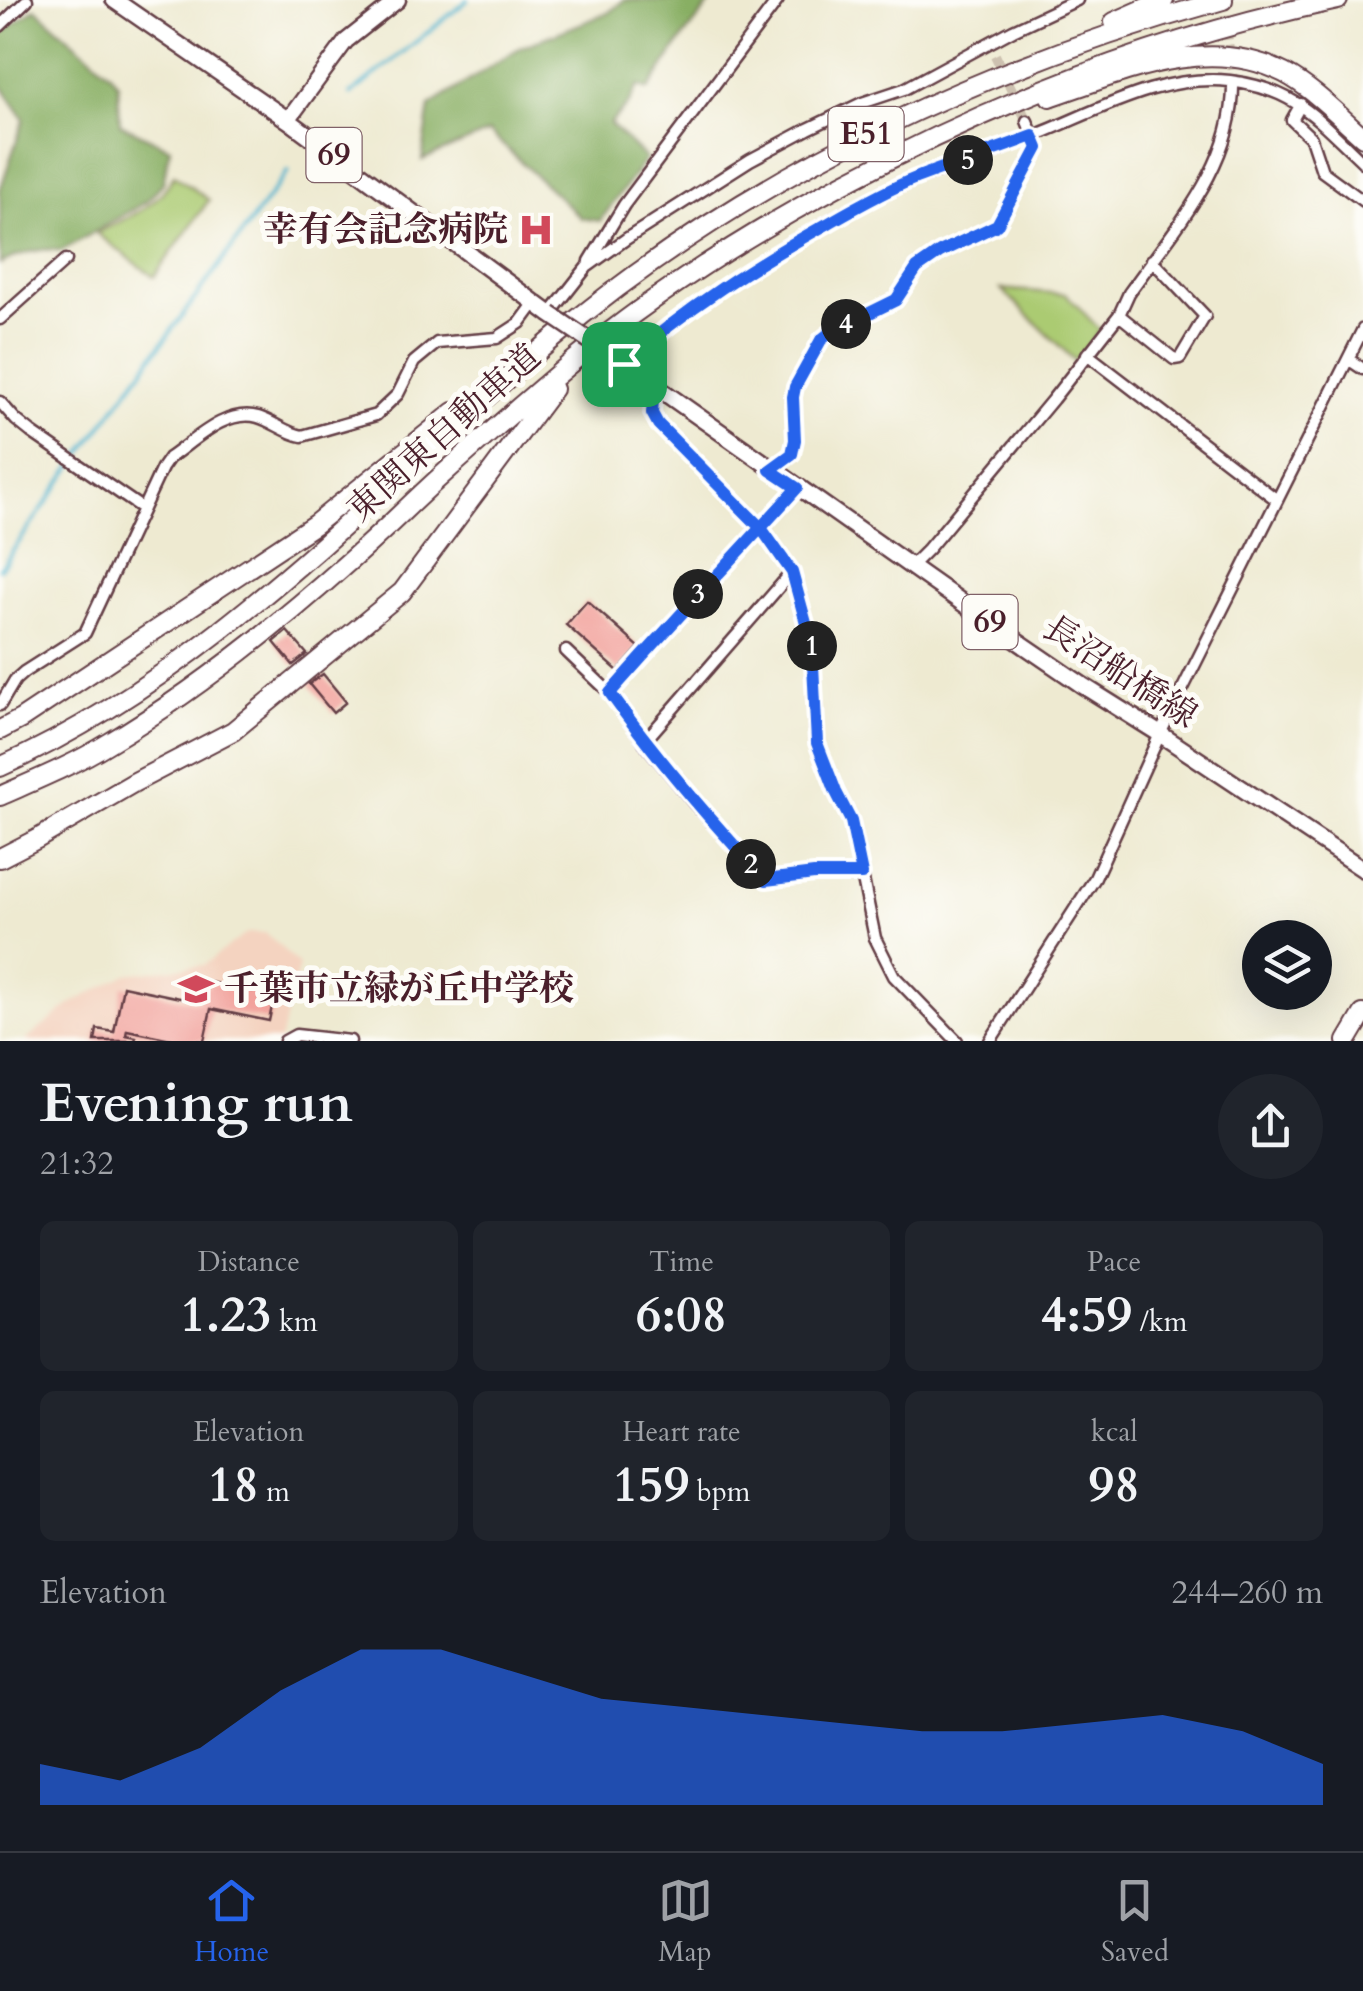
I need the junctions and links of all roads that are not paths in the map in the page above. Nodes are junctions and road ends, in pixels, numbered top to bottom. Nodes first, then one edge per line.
1 (27, 0) edge
2 (114, 0) edge
3 (398, 0) edge
4 (778, 0) edge
5 (1077, 0) edge
6 (1164, 0) edge
7 (1223, 0) edge
8 (1338, 0) edge
9 (0, 26) edge
10 (1028, 62) junction
11 (1233, 82) junction
12 (1301, 104) junction
13 (288, 120) junction
14 (1027, 122) tunnel mouth
15 (1033, 136) junction
16 (1363, 137) edge
17 (1363, 162) edge
18 (875, 166) junction
19 (1363, 201) edge
20 (66, 260) dead end
21 (1152, 260) junction
22 (587, 266) junction
23 (534, 304) junction
24 (550, 314) junction
25 (1119, 315) junction
26 (0, 318) edge
27 (1363, 329) edge
28 (548, 344) junction
29 (1088, 354) junction
30 (1348, 359) junction
31 (574, 360) junction
32 (624, 364) junction
33 (1363, 369) edge
34 (654, 386) junction
35 (0, 402) edge
36 (770, 470) junction
37 (797, 488) junction
38 (1277, 500) junction
39 (142, 508) junction
40 (761, 528) junction
41 (910, 567) junction
42 (792, 572) junction
43 (566, 651) dead end
44 (610, 693) junction
45 (0, 705) edge
46 (0, 730) edge
47 (1160, 734) junction
48 (644, 742) junction
49 (0, 767) edge
50 (0, 796) edge
51 (0, 858) edge
52 (1363, 869) edge
53 (862, 874) junction
54 (1363, 1014) edge
55 (286, 1041) edge
56 (350, 1041) edge
57 (958, 1041) edge
58 (990, 1041) edge
59 (1347, 1041) edge

1 - 9 street
2 - 13 main road, 長沼船橋線 / 69
3 - 13 street
4 - 22 street
5 - 22 street
6 - 10 highway
7 - 10 highway, 東関東自動車道 / E51
8 - 18 highway, 東関東自動車道 / E51
10 - 28 highway, 東関東自動車道 / E51
11 - 12 street
11 - 15 street
11 - 21 street
12 - 17 street
12 - 19 street
13 - 23 main road, 長沼船橋線 / 69
14 - 15 street
15 - 32 street
15 - 36 street
16 - 18 highway
18 - 31 highway, 東関東自動車道 / E51
20 - 26 street
21 - 25 street
21 - 25 street
22 - 24 street
23 - 24 main road, 長沼船橋線 / 69
23 - 39 street
24 - 32 main road, 長沼船橋線 / 69, bridge
25 - 29 street
27 - 30 street
28 - 46 highway
28 - 49 highway, 東関東自動車道 / E51
29 - 38 street
29 - 41 street
30 - 33 street
30 - 38 street
31 - 50 highway, 東関東自動車道 / E51
31 - 51 highway
32 - 34 main road, 長沼船橋線 / 69
34 - 36 main road, 長沼船橋線 / 69
34 - 40 street
35 - 39 street
36 - 37 main road, 長沼船橋線 / 69
37 - 40 street
37 - 41 main road, 長沼船橋線 / 69
38 - 47 street
39 - 45 street
40 - 42 street
40 - 44 street
41 - 47 main road, 長沼船橋線 / 69
42 - 48 street
42 - 53 street
43 - 44 street
44 - 48 street
47 - 52 main road, 長沼船橋線 / 69
47 - 58 street
48 - 53 street
53 - 57 street
54 - 59 highway
55 - 56 street

